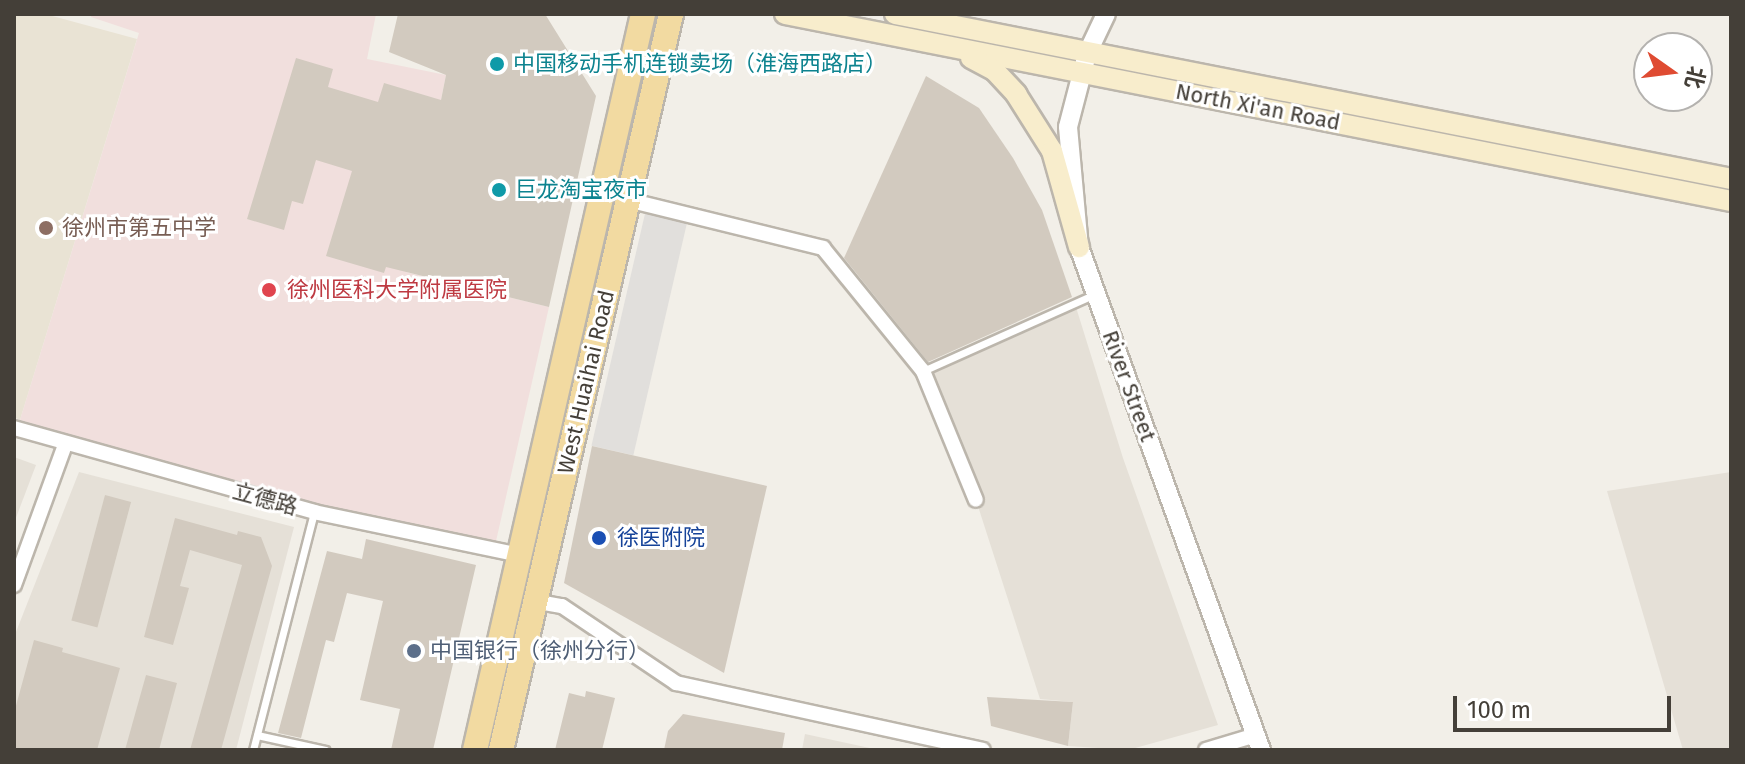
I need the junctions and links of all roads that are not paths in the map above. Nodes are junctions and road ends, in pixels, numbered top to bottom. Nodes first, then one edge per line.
1 (643, 14) edge
2 (671, 14) edge
3 (785, 14) edge
4 (895, 14) edge
5 (1106, 14) edge
6 (950, 47) junction
7 (1085, 64) junction
8 (1731, 179) edge
9 (628, 200) junction
10 (1731, 201) edge
11 (1079, 247) junction
12 (1095, 294) junction
13 (923, 371) junction
14 (14, 428) edge
15 (65, 445) junction
16 (976, 500) dead end
17 (314, 512) junction
18 (520, 555) junction
19 (14, 585) edge
20 (533, 601) junction
21 (257, 735) junction
22 (1258, 742) edge
23 (253, 750) edge
24 (325, 750) edge
25 (475, 750) edge
26 (501, 750) edge
27 (983, 750) edge
28 (1206, 750) edge

1 - 18 main road, West Huaihai Road
2 - 9 main road, West Huaihai Road
3 - 6 main road, North Xi'an Road
4 - 7 main road, North Xi'an Road
5 - 7 street, River Street
6 - 7 main road, North Xi'an Road
6 - 11 main road
7 - 8 main road, North Xi'an Road
7 - 10 main road, North Xi'an Road
7 - 11 street, River Street
9 - 13 street
9 - 20 main road, West Huaihai Road
11 - 12 street, River Street
12 - 13 lane
12 - 22 street, River Street
13 - 16 street
14 - 15 street, 立德路
15 - 17 street, 立德路
15 - 19 street
17 - 18 street, 立德路
17 - 21 lane
18 - 25 main road, West Huaihai Road
20 - 26 main road, West Huaihai Road
20 - 27 street
21 - 23 lane
21 - 24 lane
22 - 28 street

